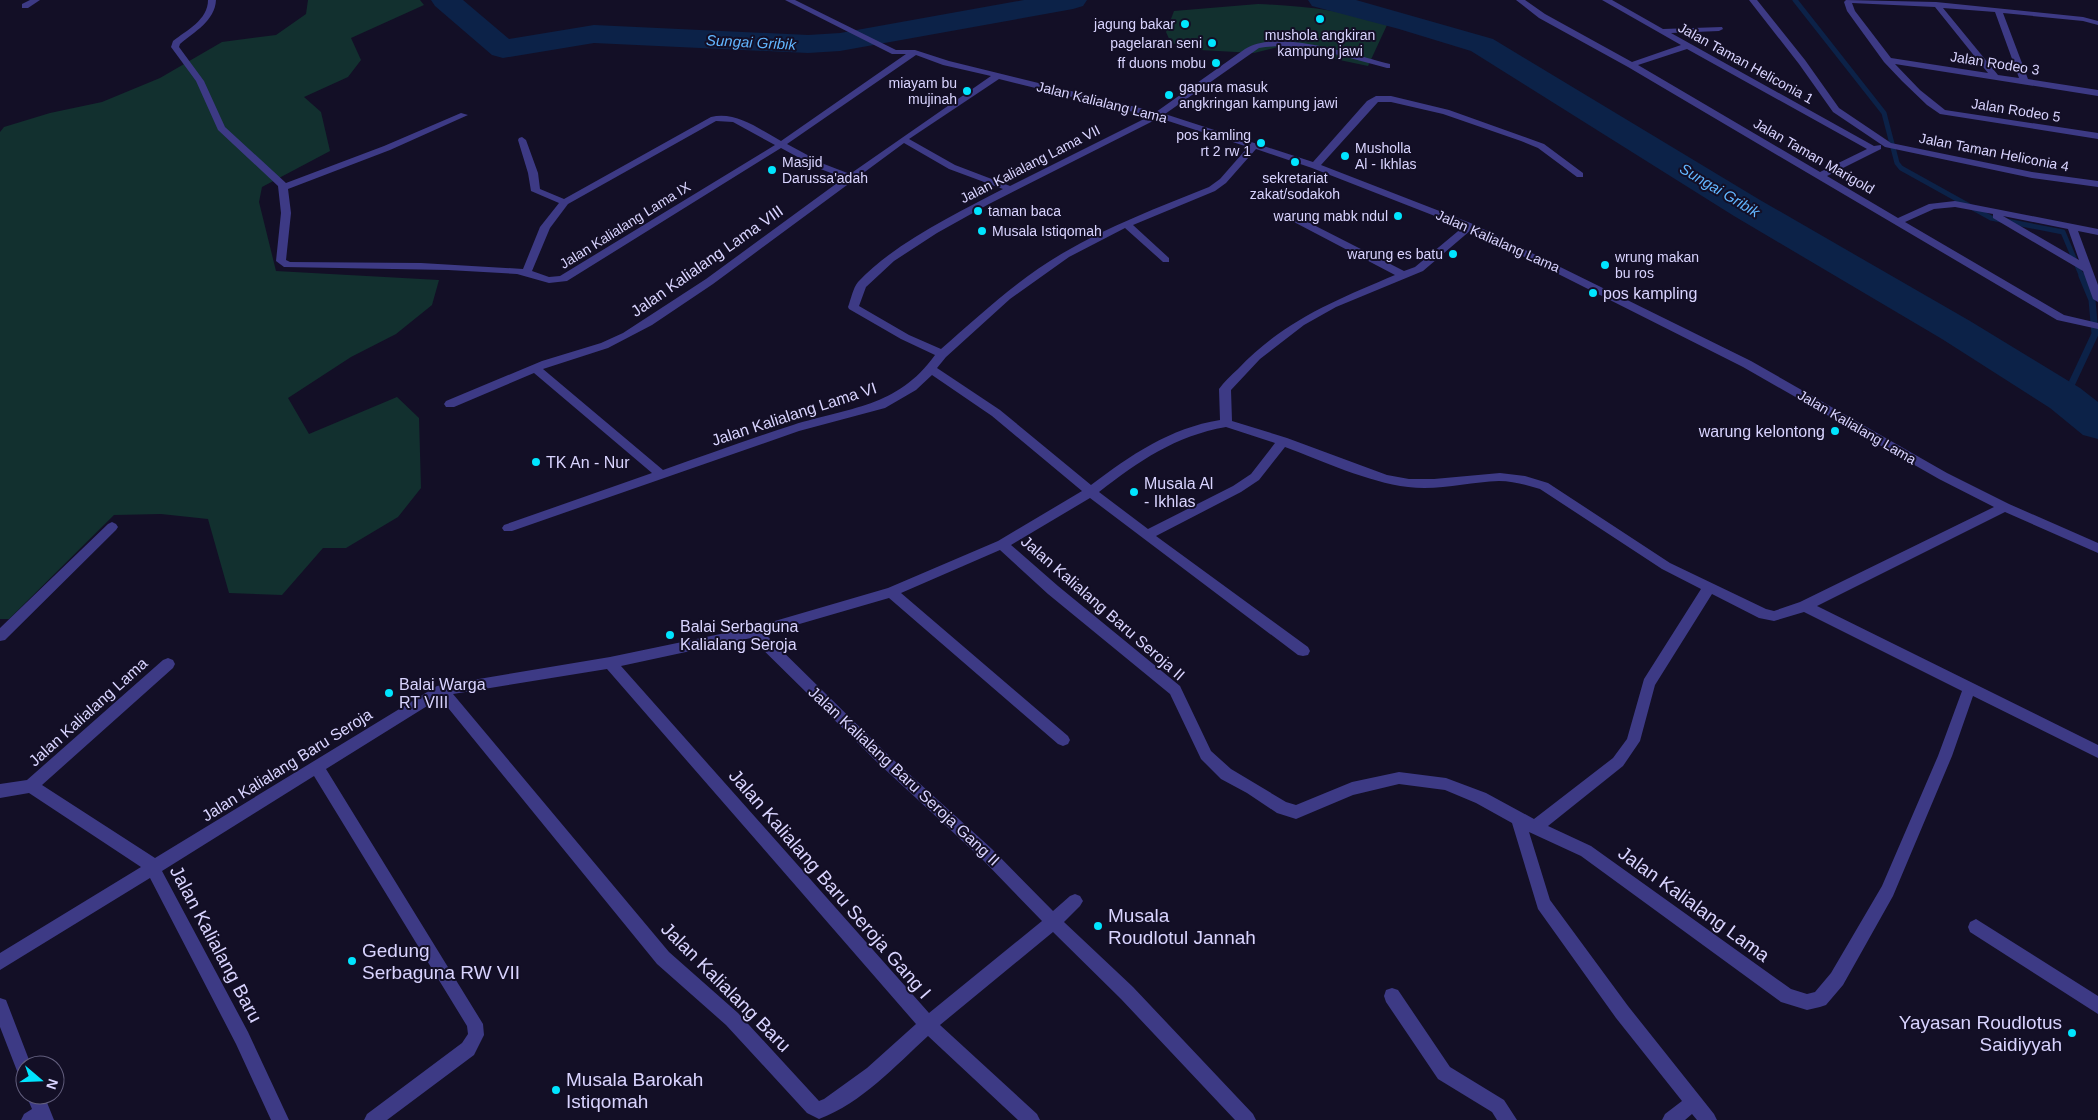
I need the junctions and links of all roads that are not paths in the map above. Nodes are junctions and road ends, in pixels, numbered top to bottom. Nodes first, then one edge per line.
1 (36, 0) edge
2 (212, 0) edge
3 (789, 0) edge
4 (1520, 0) edge
5 (1606, 0) edge
6 (1754, 0) edge
7 (1951, 3) edge
8 (1936, 4) junction
9 (1969, 4) edge
10 (25, 6) dead end
11 (1998, 10) junction
12 (2098, 23) edge
13 (1719, 29) dead end
14 (1660, 31) junction
15 (1687, 46) junction
16 (915, 52) junction
17 (1887, 60) junction
18 (1631, 65) junction
19 (1387, 66) dead end
20 (997, 76) junction
21 (1995, 77) junction
22 (2024, 81) junction
23 (2098, 93) edge
24 (464, 115) dead end
25 (1157, 115) junction
26 (2098, 136) edge
27 (522, 140) dead end
28 (904, 140) junction
29 (782, 144) junction
30 (1255, 145) junction
31 (1887, 145) junction
32 (1874, 149) junction
33 (1315, 166) junction
34 (1580, 175) dead end
35 (1820, 176) junction
36 (851, 177) junction
37 (2098, 184) edge
38 (284, 187) junction
39 (1011, 189) junction
40 (565, 202) junction
41 (1988, 213) junction
42 (1297, 220) dead end
43 (1899, 221) junction
44 (1126, 224) junction
45 (1470, 226) junction
46 (2072, 227) junction
47 (2098, 232) edge
48 (1166, 260) dead end
49 (2079, 265) junction
50 (527, 272) junction
51 (1406, 276) junction
52 (2098, 299) edge
53 (2098, 326) edge
54 (942, 354) junction
55 (534, 368) junction
56 (931, 369) junction
57 (450, 404) dead end
58 (1225, 418) junction
59 (1283, 441) junction
60 (662, 476) junction
61 (1092, 491) junction
62 (2005, 507) junction
63 (112, 527) dead end
64 (508, 528) dead end
65 (1146, 535) junction
66 (1002, 544) junction
67 (2098, 548) edge
68 (1709, 588) junction
69 (891, 592) junction
70 (1805, 606) junction
71 (754, 632) junction
72 (0, 636) edge
73 (1303, 651) dead end
74 (168, 664) dead end
75 (610, 664) junction
76 (1969, 688) junction
77 (442, 690) junction
78 (1063, 740) dead end
79 (2098, 752) edge
80 (316, 768) junction
81 (1226, 774) joint
82 (31, 786) junction
83 (0, 790) edge
84 (1518, 819) junction
85 (1536, 826) junction
86 (151, 866) junction
87 (1075, 901) dead end
88 (1054, 922) junction
89 (1976, 927) dead end
90 (0, 962) edge
91 (1392, 996) dead end
92 (0, 1006) edge
93 (2098, 1006) edge
94 (928, 1025) junction
95 (19, 1055) edge
96 (1694, 1102) junction
97 (37, 1105) edge
98 (39, 1118) edge
99 (280, 1120) edge
100 (373, 1120) edge
101 (1030, 1120) edge
102 (1247, 1120) edge
103 (1508, 1120) edge
104 (1671, 1120) edge
105 (1708, 1120) edge

1 - 10 street
2 - 38 street
3 - 16 street, Jalan Kalialang Lama
4 - 18 street, Jalan Taman Marigold
5 - 14 street, Jalan Taman Heliconia 1
6 - 31 street
7 - 8 street
7 - 9 street
8 - 17 street
8 - 21 street
9 - 11 street
11 - 12 street
11 - 22 street
13 - 14 street
14 - 15 street, Jalan Taman Heliconia 1
15 - 18 street
15 - 32 street, Jalan Taman Heliconia 1
16 - 20 street, Jalan Kalialang Lama
16 - 29 street, Jalan Kalialang Lama IX
17 - 21 street, Jalan Rodeo 3
17 - 26 street, Jalan Rodeo 5
18 - 35 street, Jalan Taman Marigold
19 - 25 street, Jalan Kalialang Lama VII
20 - 25 street, Jalan Kalialang Lama
20 - 28 street, Jalan Kalialang Lama VIII
21 - 22 street, Jalan Rodeo 3
22 - 23 street, Jalan Rodeo 3
24 - 38 street
25 - 30 street, Jalan Kalialang Lama
25 - 39 street, Jalan Kalialang Lama VII
27 - 40 street
28 - 36 street, Jalan Kalialang Lama VIII
28 - 39 street
29 - 36 street
29 - 40 street, Jalan Kalialang Lama IX
29 - 50 street, Jalan Kalialang Lama IX
30 - 33 street, Jalan Kalialang Lama
30 - 44 street, Jalan Kalialang Lama VI
31 - 32 street
31 - 37 street, Jalan Taman Heliconia 4
32 - 35 street
33 - 34 street
33 - 45 street, Jalan Kalialang Lama
35 - 43 street, Jalan Taman Marigold
36 - 55 street, Jalan Kalialang Lama VIII
38 - 50 street
39 - 54 street, Jalan Kalialang Lama VII
40 - 50 street, Jalan Kalialang Lama IX
41 - 43 street
41 - 46 street
41 - 49 street
42 - 51 street
43 - 53 street, Jalan Taman Marigold
44 - 48 street
44 - 54 street, Jalan Kalialang Lama VI
45 - 51 street
45 - 62 street, Jalan Kalialang Lama
46 - 47 street
46 - 49 street
49 - 52 street
51 - 58 street
54 - 56 street, Jalan Kalialang Lama VI
55 - 57 street, Jalan Kalialang Lama VIII
55 - 60 street
56 - 60 street, Jalan Kalialang Lama VI
56 - 61 street
58 - 59 street
58 - 61 street, Jalan Kalialang Baru Seroja
59 - 65 street
59 - 68 street
60 - 64 street, Jalan Kalialang Lama VI
61 - 65 street
61 - 66 street, Jalan Kalialang Baru Seroja
62 - 67 street, Jalan Kalialang Lama
62 - 70 street
63 - 72 street
65 - 73 street
66 - 69 street, Jalan Kalialang Baru Seroja
66 - 81 street, Jalan Kalialang Baru Seroja II
68 - 70 street
68 - 85 street
69 - 71 street, Jalan Kalialang Baru Seroja
69 - 78 street
70 - 76 street
71 - 75 street, Jalan Kalialang Baru Seroja
71 - 88 street, Jalan Kalialang Baru Seroja Gang II
74 - 82 street, Jalan Kalialang Lama
75 - 77 street, Jalan Kalialang Baru Seroja
75 - 94 street, Jalan Kalialang Baru Seroja Gang I
76 - 79 street
76 - 85 street, Jalan Kalialang Lama
77 - 80 street, Jalan Kalialang Baru Seroja
77 - 94 street, Jalan Kalialang Baru
80 - 86 street, Jalan Kalialang Baru Seroja
80 - 100 street
81 - 84 street, Jalan Kalialang Lama
82 - 83 street, Jalan Kalialang Lama
82 - 86 street, Jalan Kalialang Lama
84 - 85 street, Jalan Kalialang Lama
84 - 96 street
86 - 90 street, Jalan Kalialang Baru
86 - 99 street, Jalan Kalialang Baru
87 - 88 street
88 - 94 street
88 - 102 street, Jalan Kalialang Baru Seroja Gang II
89 - 93 street
91 - 103 street
92 - 95 street
94 - 101 street, Jalan Kalialang Baru Seroja Gang I
96 - 104 street
96 - 105 street
97 - 98 street

